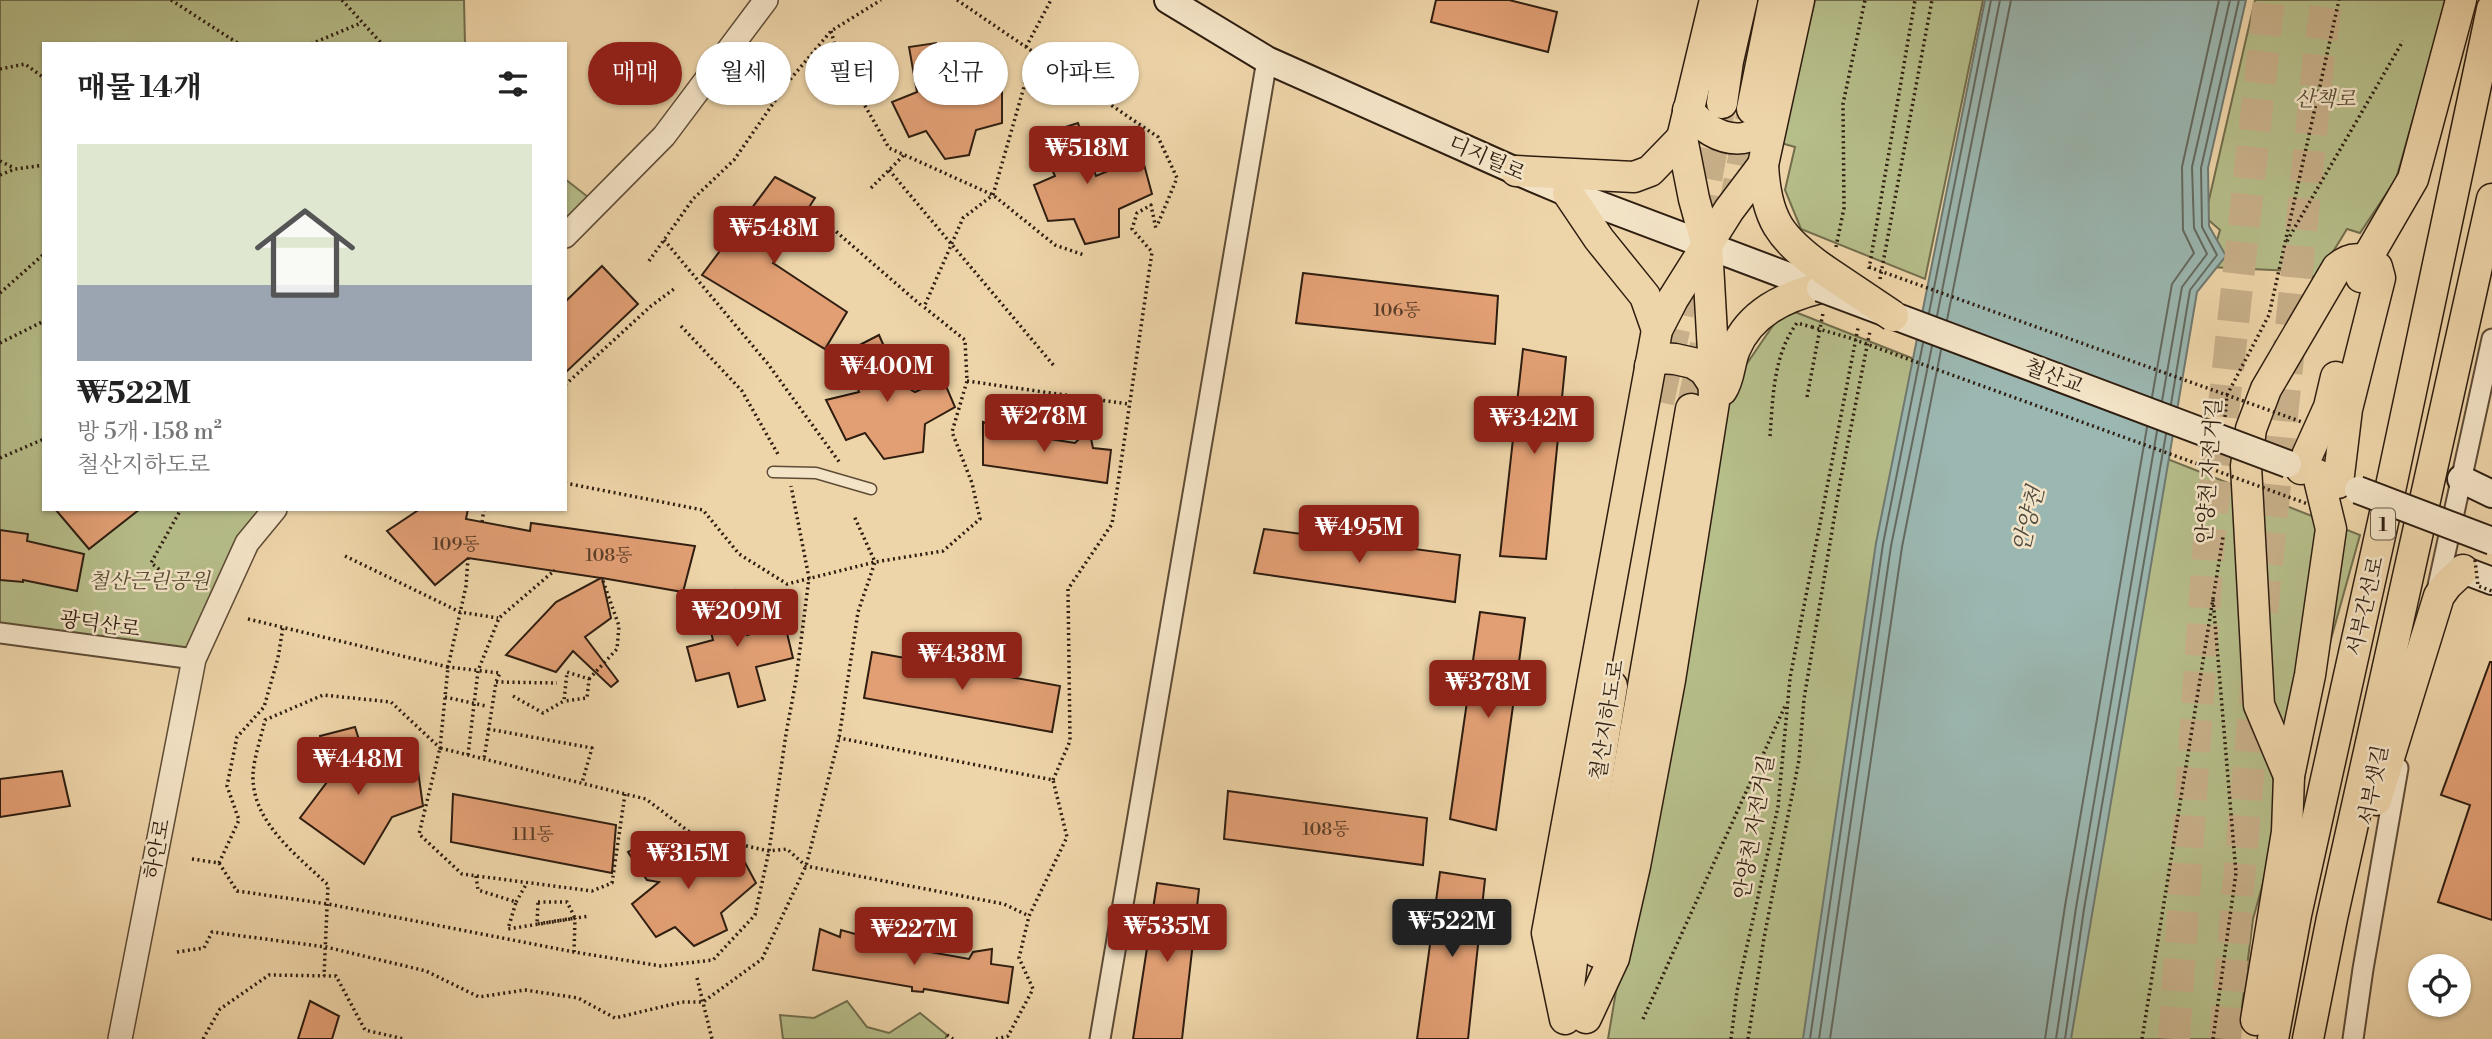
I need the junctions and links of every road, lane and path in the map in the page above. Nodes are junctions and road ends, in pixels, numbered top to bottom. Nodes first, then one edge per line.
1 (171, 0) edge
2 (342, 0) edge
3 (766, 0) edge
4 (881, 0) edge
5 (957, 0) edge
6 (1051, 0) edge
7 (1168, 0) edge
8 (1715, 0) edge
9 (1742, 0) edge
10 (1774, 0) edge
11 (1799, 0) edge
12 (1864, 0) edge
13 (1915, 0) edge
14 (1932, 0) edge
15 (2339, 0) edge
16 (2461, 0) edge
17 (2492, 9) edge
18 (361, 23) junction
19 (831, 31) junction
20 (2403, 41) dead end
21 (236, 42) edge
22 (316, 42) edge
23 (380, 42) edge
24 (1029, 42) edge
25 (1022, 44) edge
26 (1266, 60) junction
27 (0, 69) edge
28 (42, 77) edge
29 (1022, 94) edge
30 (1722, 103) tunnel mouth
31 (1111, 105) edge
32 (1762, 115) junction
33 (1685, 124) junction
34 (904, 155) junction
35 (0, 161) edge
36 (42, 165) edge
37 (1763, 165) junction
38 (15, 169) junction
39 (889, 170) junction
40 (1516, 171) junction
41 (0, 174) edge
42 (871, 188) dead end
43 (1569, 193) junction
44 (993, 195) junction
45 (2492, 199) edge
46 (832, 228) dead end
47 (567, 234) edge
48 (664, 240) junction
49 (1707, 246) junction
50 (2284, 246) junction
51 (42, 256) edge
52 (1084, 256) dead end
53 (2366, 260) junction
54 (649, 261) dead end
55 (1866, 265) dead end
56 (1826, 277) junction
57 (1867, 281) dead end
58 (674, 289) dead end
59 (0, 293) edge
60 (924, 307) junction
61 (1881, 309) junction
62 (1859, 321) dead end
63 (42, 322) edge
64 (681, 326) dead end
65 (1657, 330) junction
66 (2492, 339) edge
67 (0, 343) edge
68 (1650, 366) junction
69 (1055, 367) dead end
70 (967, 381) junction
71 (567, 383) edge
72 (1807, 397) dead end
73 (1706, 399) junction
74 (1659, 402) tunnel mouth
75 (1128, 404) junction
76 (2225, 421) dead end
77 (2302, 422) dead end
78 (1770, 436) dead end
79 (42, 440) edge
80 (0, 458) edge
81 (846, 471) dead end
82 (773, 472) dead end
83 (788, 472) junction
84 (2222, 472) dead end
85 (2321, 477) junction
86 (2461, 479) junction
87 (567, 483) edge
88 (2222, 486) dead end
89 (871, 489) dead end
90 (2492, 495) edge
91 (2308, 504) dead end
92 (180, 511) edge
93 (273, 511) edge
94 (484, 511) edge
95 (854, 516) dead end
96 (482, 522) dead end
97 (2223, 525) dead end
98 (2492, 541) edge
99 (2448, 542) junction
100 (345, 556) dead end
101 (468, 558) dead end
102 (875, 562) junction
103 (555, 570) dead end
104 (2463, 570) junction
105 (602, 578) dead end
106 (809, 578) junction
107 (2492, 581) edge
108 (181, 586) dead end
109 (2213, 590) junction
110 (460, 612) junction
111 (2432, 617) junction
112 (499, 618) junction
113 (248, 619) dead end
114 (283, 627) junction
115 (0, 633) edge
116 (194, 659) junction
117 (448, 667) junction
118 (478, 671) junction
119 (589, 679) junction
120 (496, 682) junction
121 (557, 683) dead end
122 (513, 696) dead end
123 (445, 697) junction
124 (1788, 698) junction
125 (564, 701) junction
126 (486, 706) dead end
127 (488, 729) junction
128 (839, 738) junction
129 (440, 748) junction
130 (468, 755) junction
131 (484, 759) junction
132 (2289, 776) junction
133 (1053, 780) junction
134 (582, 783) junction
135 (625, 794) junction
136 (769, 850) junction
137 (192, 859) dead end
138 (219, 863) junction
139 (806, 866) junction
140 (476, 876) junction
141 (527, 883) junction
142 (516, 902) junction
143 (328, 904) junction
144 (589, 916) dead end
145 (1029, 916) junction
146 (575, 918) junction
147 (537, 924) junction
148 (326, 947) junction
149 (177, 952) dead end
150 (574, 953) junction
151 (324, 976) junction
152 (697, 978) dead end
153 (703, 1002) junction
154 (2316, 1002) junction
155 (1643, 1019) dead end
156 (1574, 1029) edge
157 (947, 1035) dead end
158 (381, 1036) edge
159 (1008, 1037) edge
160 (120, 1039) edge
161 (203, 1039) edge
162 (404, 1039) edge
163 (712, 1039) edge
164 (953, 1039) edge
165 (996, 1039) edge
166 (1100, 1039) edge
167 (1731, 1039) edge
168 (1748, 1039) edge
169 (2141, 1039) edge
170 (2213, 1039) edge
171 (2253, 1039) edge
172 (2273, 1039) edge
173 (2308, 1039) edge
174 (2353, 1039) edge

1 - 21 path
2 - 18 path
3 - 47 street
4 - 19 path
5 - 25 path
6 - 24 path
7 - 26 main road, 디지털로
8 - 33 main road
9 - 30 main road
10 - 32 main road
11 - 32 main road
12 - 56 path
13 - 57 path
14 - 61 path
15 - 50 path, 안양천 자전거길
16 - 53 main road
17 - 172 main road, 서부간선로 / 1
18 - 22 path
18 - 23 path
19 - 34 path
19 - 48 path
20 - 50 path
26 - 40 main road, 디지털로
26 - 166 street
27 - 28 path
29 - 44 path
31 - 75 path
32 - 33 main road
32 - 37 main road
33 - 40 main road
33 - 49 main road
34 - 39 path
34 - 44 path
35 - 38 path
36 - 38 path
37 - 49 main road
37 - 56 main road
38 - 41 path
39 - 42 path
39 - 69 path
40 - 43 main road, 디지털로
43 - 49 main road, 디지털로
43 - 65 main road
44 - 52 path
44 - 60 path
45 - 154 main road, 서부간선로 / 1
46 - 60 path
48 - 54 path
48 - 81 path
49 - 56 main road, 디지털로
49 - 65 main road
49 - 73 main road
50 - 76 path, 안양천 자전거길
51 - 59 path
53 - 85 main road
53 - 85 main road
53 - 132 main road
55 - 77 path, bridge
56 - 61 main road, bridge
56 - 72 path
56 - 73 main road
58 - 71 path
60 - 70 path
61 - 85 main road, 철산교, bridge
61 - 168 path
62 - 124 path, 안양천 자전거길
63 - 67 path
64 - 83 path
65 - 68 main road
66 - 86 street, 서부샛길
68 - 73 main road
68 - 156 main road
70 - 75 path
70 - 102 path
73 - 156 main road
74 - 156 main road, 철산지하도로
75 - 133 path
78 - 91 path, bridge
79 - 80 path
82 - 83 lane
83 - 89 lane
83 - 106 path
84 - 88 path, 안양천 자전거길
85 - 98 main road, bridge
85 - 132 main road
86 - 90 main road
86 - 99 street, 서부샛길
87 - 106 path
92 - 108 path
93 - 116 street, 하안로
94 - 96 path
95 - 102 path
97 - 109 path, 안양천 자전거길
99 - 104 street
99 - 111 street, 서부샛길
100 - 110 path
101 - 110 path
102 - 106 path
102 - 128 path
103 - 112 path
104 - 107 main road
104 - 111 main road
105 - 119 path
106 - 136 path
109 - 169 path, 안양천 자전거길
109 - 170 path
110 - 112 path
110 - 117 path
111 - 154 main road
111 - 174 street, 서부샛길
112 - 118 path
113 - 114 path
114 - 117 path
114 - 138 path
115 - 116 street, 광덕산로
116 - 160 street, 하안로
117 - 118 path
117 - 123 path
118 - 120 path
118 - 130 path
119 - 125 path
119 - 125 path
120 - 121 path
120 - 127 path
122 - 125 path
123 - 126 path
123 - 129 path
124 - 155 path
124 - 167 path, 안양천 자전거길
127 - 131 path
127 - 134 path
128 - 133 path
128 - 139 path
129 - 130 path
129 - 140 path
129 - 143 path
130 - 131 path
131 - 134 path
132 - 171 main road
133 - 145 path
134 - 135 path
135 - 136 path
135 - 141 path
136 - 139 path
136 - 150 path
137 - 138 path
138 - 143 path
139 - 145 path
139 - 153 path
140 - 141 path
140 - 142 path
141 - 142 path
142 - 147 path
143 - 148 path
143 - 150 path
144 - 146 path
145 - 159 path
146 - 147 path
146 - 147 path
146 - 150 path
148 - 149 path
148 - 151 path
148 - 153 path
151 - 158 path
151 - 161 path
152 - 153 path
153 - 163 path
154 - 173 main road, 서부간선로 / 1
157 - 164 path
158 - 162 path
159 - 165 path

